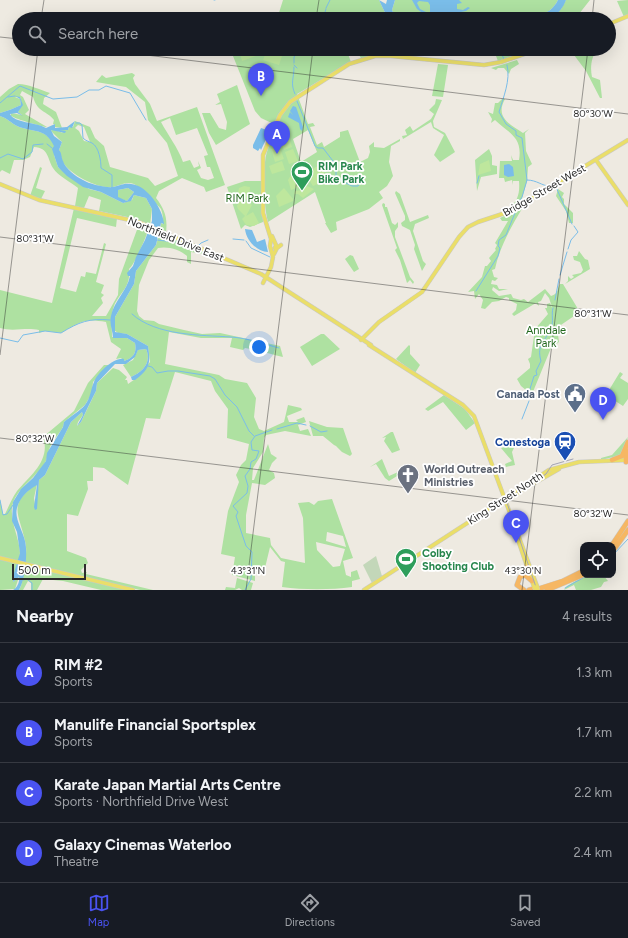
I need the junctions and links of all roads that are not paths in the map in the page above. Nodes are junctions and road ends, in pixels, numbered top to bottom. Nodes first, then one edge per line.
1 (628, 17) edge
2 (616, 21) edge
3 (375, 56) edge
4 (375, 56) edge
5 (390, 56) edge
6 (390, 56) edge
7 (519, 56) edge
8 (524, 56) edge
9 (628, 140) edge
10 (596, 160) junction
11 (0, 184) edge
12 (628, 205) edge
13 (273, 245) junction
14 (281, 245) dead end
15 (274, 254) junction
16 (265, 278) junction
17 (366, 335) junction
18 (362, 339) junction
19 (370, 344) junction
20 (627, 446) edge
21 (628, 453) edge
22 (612, 460) junction
23 (627, 461) edge
24 (581, 463) junction
25 (505, 500) junction
26 (628, 521) edge
27 (628, 530) edge
28 (614, 542) edge
29 (616, 547) edge
30 (0, 558) edge
31 (527, 567) junction
32 (580, 572) edge
33 (580, 576) edge
34 (580, 577) edge
35 (532, 580) junction
36 (547, 588) edge
37 (536, 589) edge
38 (133, 590) edge
39 (364, 590) edge
40 (515, 590) edge
41 (524, 590) edge
42 (529, 590) edge
43 (562, 590) edge

1 - 2 main road
3 - 6 main road
4 - 13 main road
5 - 7 main road
8 - 13 main road
9 - 10 main road, Bridge Street West
10 - 12 main road
10 - 17 main road, Bridge Street West
11 - 16 main road, Northfield Drive East
13 - 15 main road
13 - 16 main road
14 - 15 main road
15 - 16 main road
16 - 18 main road, Northfield Drive East
17 - 18 main road, Bridge Street West
17 - 19 main road
18 - 19 main road, Northfield Drive East
19 - 25 main road, Northfield Drive East
20 - 21 highway
20 - 22 highway
20 - 23 highway
22 - 23 main road, King Street North
22 - 24 main road, King Street North
23 - 24 main road, King Street North
24 - 25 main road, King Street North
25 - 31 main road
25 - 37 main road
25 - 39 main road, King Street North
26 - 28 highway
27 - 29 highway
30 - 38 main road
31 - 35 main road
31 - 40 highway
32 - 36 highway
33 - 36 highway
34 - 43 highway
35 - 37 main road
35 - 41 highway
36 - 37 highway
36 - 42 highway

